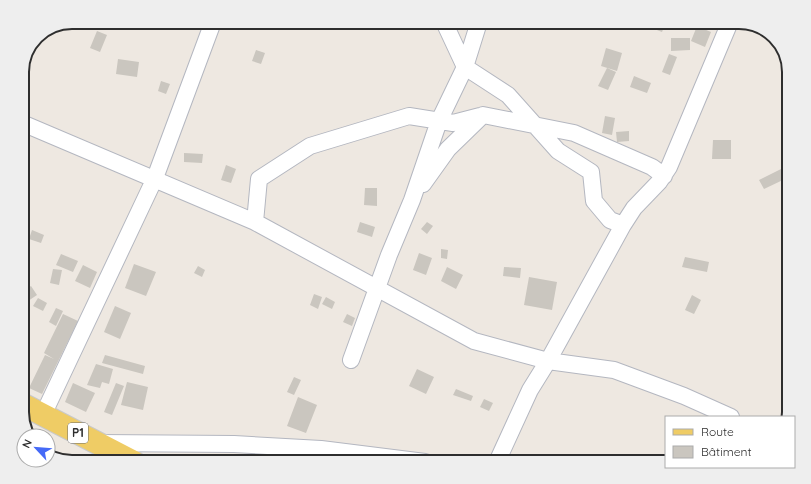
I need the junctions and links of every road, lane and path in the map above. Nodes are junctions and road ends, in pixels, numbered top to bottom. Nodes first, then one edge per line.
1 (214, 29) edge
2 (447, 29) edge
3 (477, 29) edge
4 (727, 29) edge
5 (465, 67) junction
6 (484, 115) junction
7 (439, 121) junction
8 (533, 123) junction
9 (29, 126) edge
10 (664, 176) junction
11 (155, 178) junction
12 (412, 200) junction
13 (255, 222) junction
14 (623, 225) junction
15 (378, 288) junction
16 (351, 360) dead end
17 (548, 362) junction
18 (29, 408) edge
19 (43, 415) junction
20 (729, 416) edge
21 (96, 443) junction
22 (120, 455) edge
23 (368, 455) edge
24 (500, 455) edge

1 - 11 street
2 - 5 street
3 - 5 street
4 - 10 street
5 - 7 street
5 - 8 street
6 - 7 street
6 - 8 street
6 - 12 street
7 - 12 street
7 - 13 street
8 - 10 street
8 - 14 street
9 - 11 street
10 - 14 street
11 - 13 street
11 - 19 street
12 - 15 street
13 - 15 street
14 - 17 street
15 - 16 street
15 - 17 street
17 - 20 street
17 - 24 street
18 - 19 main road, P1
19 - 21 main road, P1
21 - 22 main road, P1
21 - 23 street

